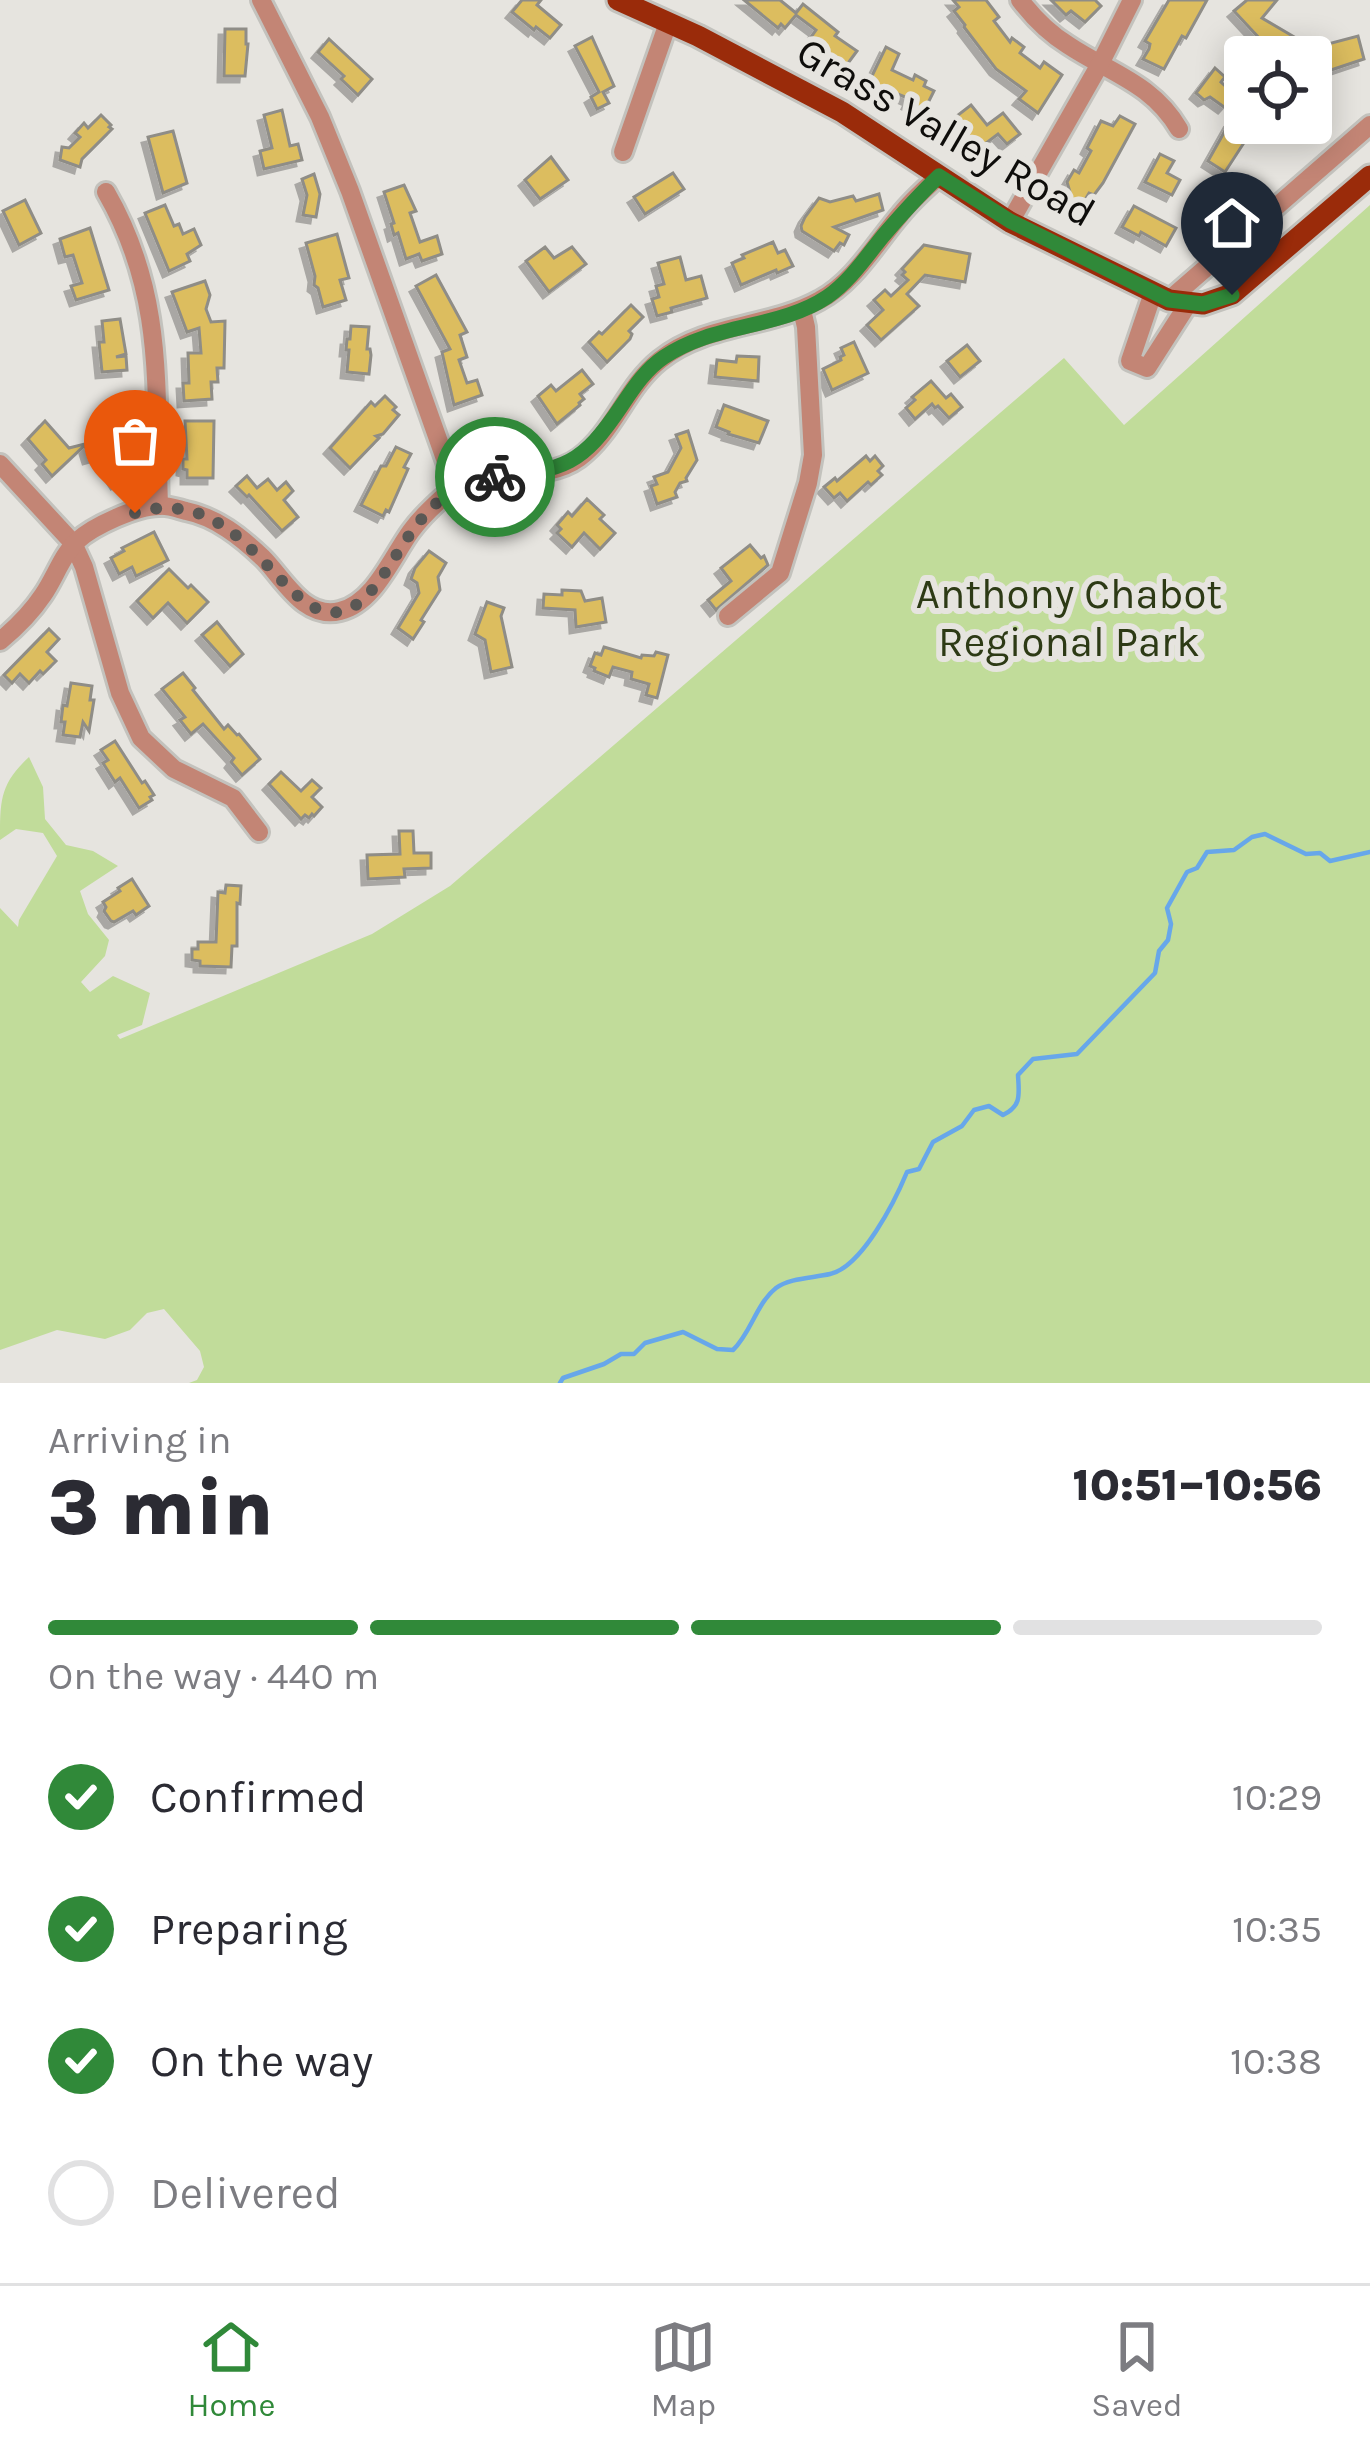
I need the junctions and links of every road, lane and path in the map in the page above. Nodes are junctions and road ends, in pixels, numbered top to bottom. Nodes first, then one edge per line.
1 (261, 0) edge
2 (618, 0) edge
3 (1020, 0) edge
4 (1132, 0) edge
5 (668, 23) junction
6 (1100, 64) junction
7 (1370, 125) edge
8 (1179, 129) dead end
9 (623, 152) dead end
10 (939, 176) junction
11 (1370, 176) edge
12 (106, 192) dead end
13 (1010, 221) junction
14 (1170, 299) junction
15 (802, 310) junction
16 (0, 464) edge
17 (455, 488) junction
18 (159, 506) junction
19 (74, 543) junction
20 (728, 616) dead end
21 (0, 641) edge
22 (259, 832) dead end

1 - 17 street
2 - 5 main road, Grass Valley Road
3 - 6 street
4 - 6 street
5 - 9 street
5 - 10 main road, Grass Valley Road
6 - 8 street
6 - 13 street
7 - 14 street
10 - 13 main road, Grass Valley Road
10 - 15 street
11 - 14 main road
12 - 18 street
13 - 14 main road, Grass Valley Road
15 - 17 street
15 - 20 street
16 - 19 street
17 - 18 street
18 - 19 street
19 - 21 street
19 - 22 street

